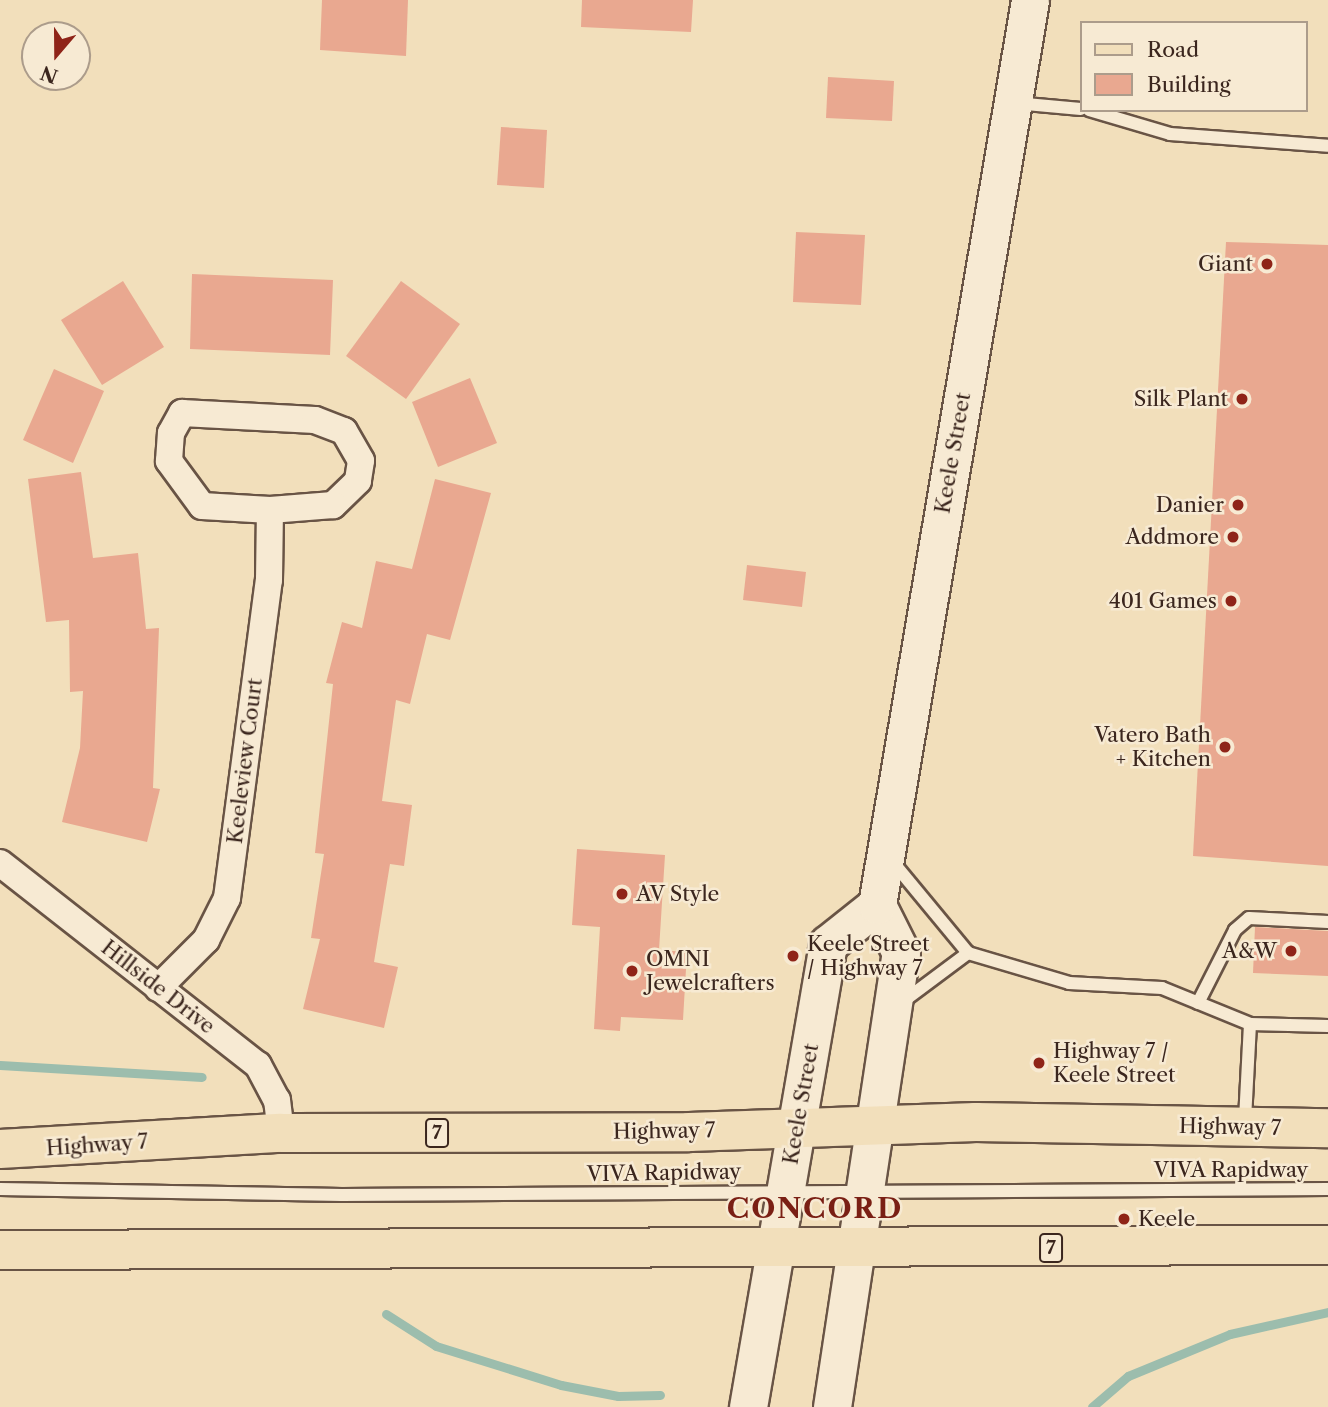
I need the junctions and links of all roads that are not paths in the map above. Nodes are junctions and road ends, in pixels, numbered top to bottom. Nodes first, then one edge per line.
1 (1030, 0) edge
2 (1013, 102) junction
3 (1080, 109) edge
4 (1096, 112) edge
5 (1328, 146) edge
6 (270, 510) junction
7 (886, 852) junction
8 (0, 863) edge
9 (877, 905) junction
10 (1328, 922) edge
11 (968, 953) junction
12 (158, 988) junction
13 (1198, 1003) junction
14 (892, 1011) junction
15 (1250, 1024) junction
16 (1328, 1026) edge
17 (797, 1125) junction
18 (874, 1126) junction
19 (1245, 1128) junction
20 (1328, 1128) edge
21 (281, 1133) junction
22 (0, 1149) edge
23 (0, 1189) edge
24 (1328, 1189) edge
25 (864, 1191) junction
26 (785, 1192) junction
27 (1328, 1245) edge
28 (774, 1247) junction
29 (855, 1248) junction
30 (0, 1250) edge
31 (748, 1407) edge
32 (832, 1407) edge

1 - 2 main road, Keele Street
2 - 3 lane
2 - 7 main road, Keele Street
4 - 5 lane
6 - 6 street
6 - 12 street, Keeleview Court
7 - 9 main road, Keele Street
7 - 11 lane
8 - 12 street, Hillside Drive
9 - 14 main road
9 - 17 main road, Keele Street
10 - 13 lane
11 - 13 lane
11 - 14 lane
12 - 21 street, Hillside Drive
13 - 15 lane
14 - 18 main road
15 - 16 lane
15 - 19 lane
17 - 18 main road, Highway 7 / 7
17 - 21 main road, Highway 7 / 7
17 - 26 main road, Keele Street
18 - 19 main road, Highway 7 / 7
18 - 25 main road
19 - 20 main road, Highway 7 / 7
21 - 22 main road, Highway 7 / 7
23 - 26 lane, VIVA Rapidway
24 - 25 lane, VIVA Rapidway
25 - 26 lane, VIVA Rapidway
25 - 29 main road
26 - 28 main road, Keele Street
27 - 29 main road, 7
28 - 29 main road, 7
28 - 30 main road, 7
28 - 31 main road, Keele Street
29 - 32 main road

